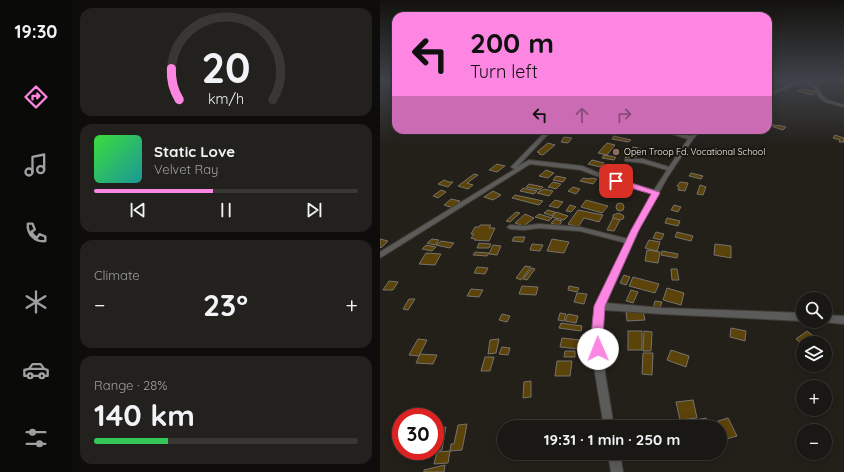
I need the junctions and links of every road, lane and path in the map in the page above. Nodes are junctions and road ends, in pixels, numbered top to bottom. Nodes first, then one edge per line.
1 (831, 102) edge
2 (844, 106) edge
3 (546, 134) edge
4 (676, 134) edge
5 (695, 134) edge
6 (691, 138) junction
7 (627, 160) dead end
8 (670, 169) junction
9 (505, 176) junction
10 (656, 193) junction
11 (510, 227) dead end
12 (630, 242) junction
13 (380, 255) edge
14 (600, 306) junction
15 (796, 317) edge
16 (832, 319) edge
17 (844, 320) edge
18 (608, 420) edge
19 (615, 460) edge
20 (617, 472) edge

1 - 2 street
3 - 9 street
4 - 6 street
5 - 6 street
6 - 8 street
7 - 8 street
8 - 10 street
9 - 10 street
9 - 13 street
10 - 12 street
11 - 12 street
12 - 14 street
14 - 15 street
14 - 18 street
16 - 17 street
19 - 20 street

